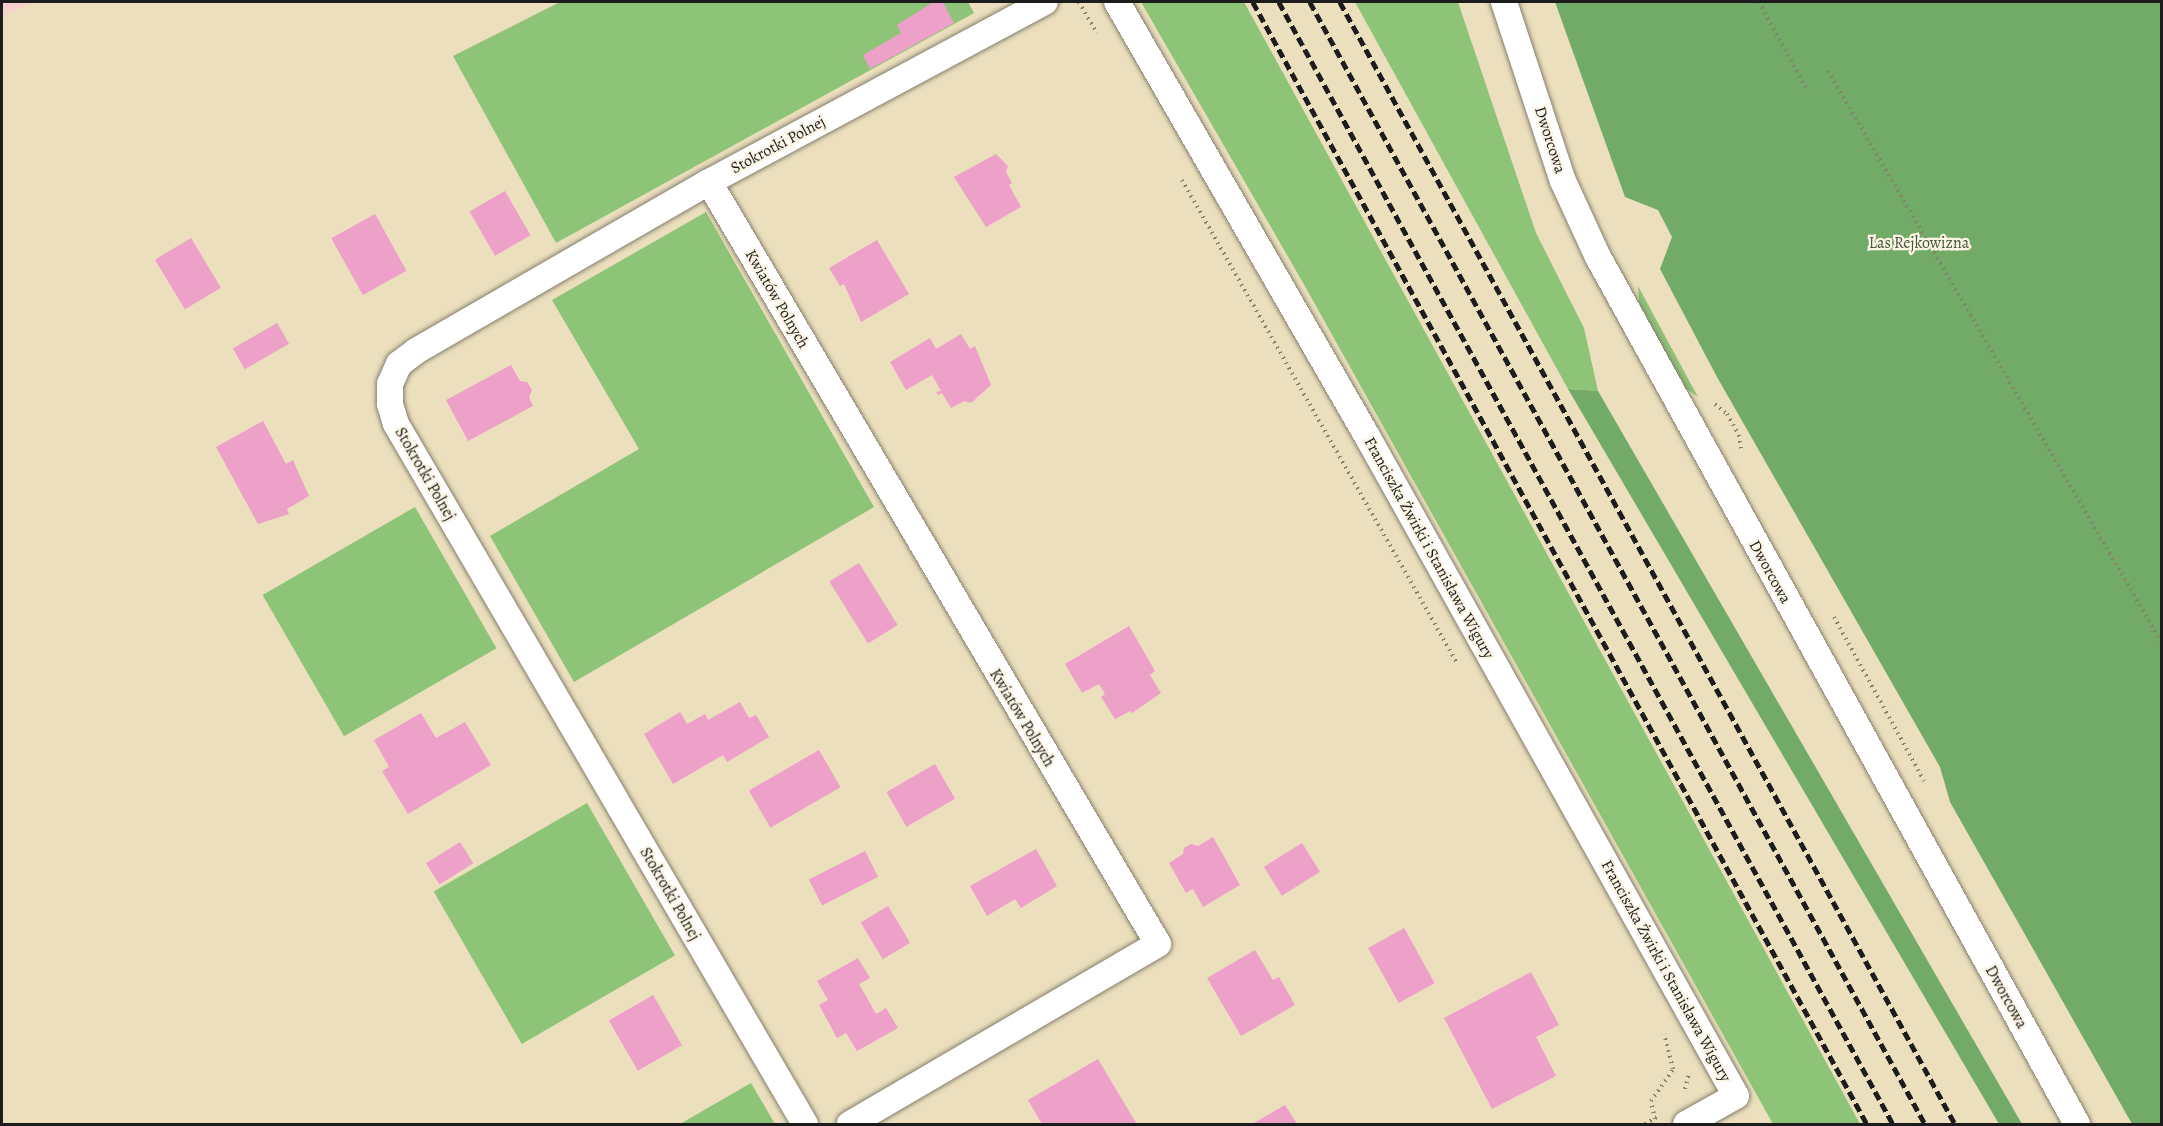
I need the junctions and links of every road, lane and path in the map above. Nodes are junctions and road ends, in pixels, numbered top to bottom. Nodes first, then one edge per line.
1 (1045, 2) edge
2 (1079, 2) edge
3 (1117, 2) edge
4 (1504, 2) edge
5 (1759, 2) edge
6 (1102, 41) dead end
7 (1828, 71) dead end
8 (1808, 92) dead end
9 (1178, 174) dead end
10 (709, 182) junction
11 (2162, 644) edge
12 (1460, 670) dead end
13 (1663, 1031) dead end
14 (805, 1125) edge
15 (850, 1125) edge
16 (1658, 1125) edge
17 (1686, 1125) edge
18 (2077, 1125) edge

1 - 10 street, Stokrotki Polnej
2 - 6 path
3 - 17 street, Franciszka Żwirki i Stanisława Wigury
4 - 18 street, Dworcowa
5 - 8 path
7 - 11 path
9 - 12 path
10 - 14 street, Stokrotki Polnej
10 - 15 street, Kwiatów Polnych
13 - 16 path

